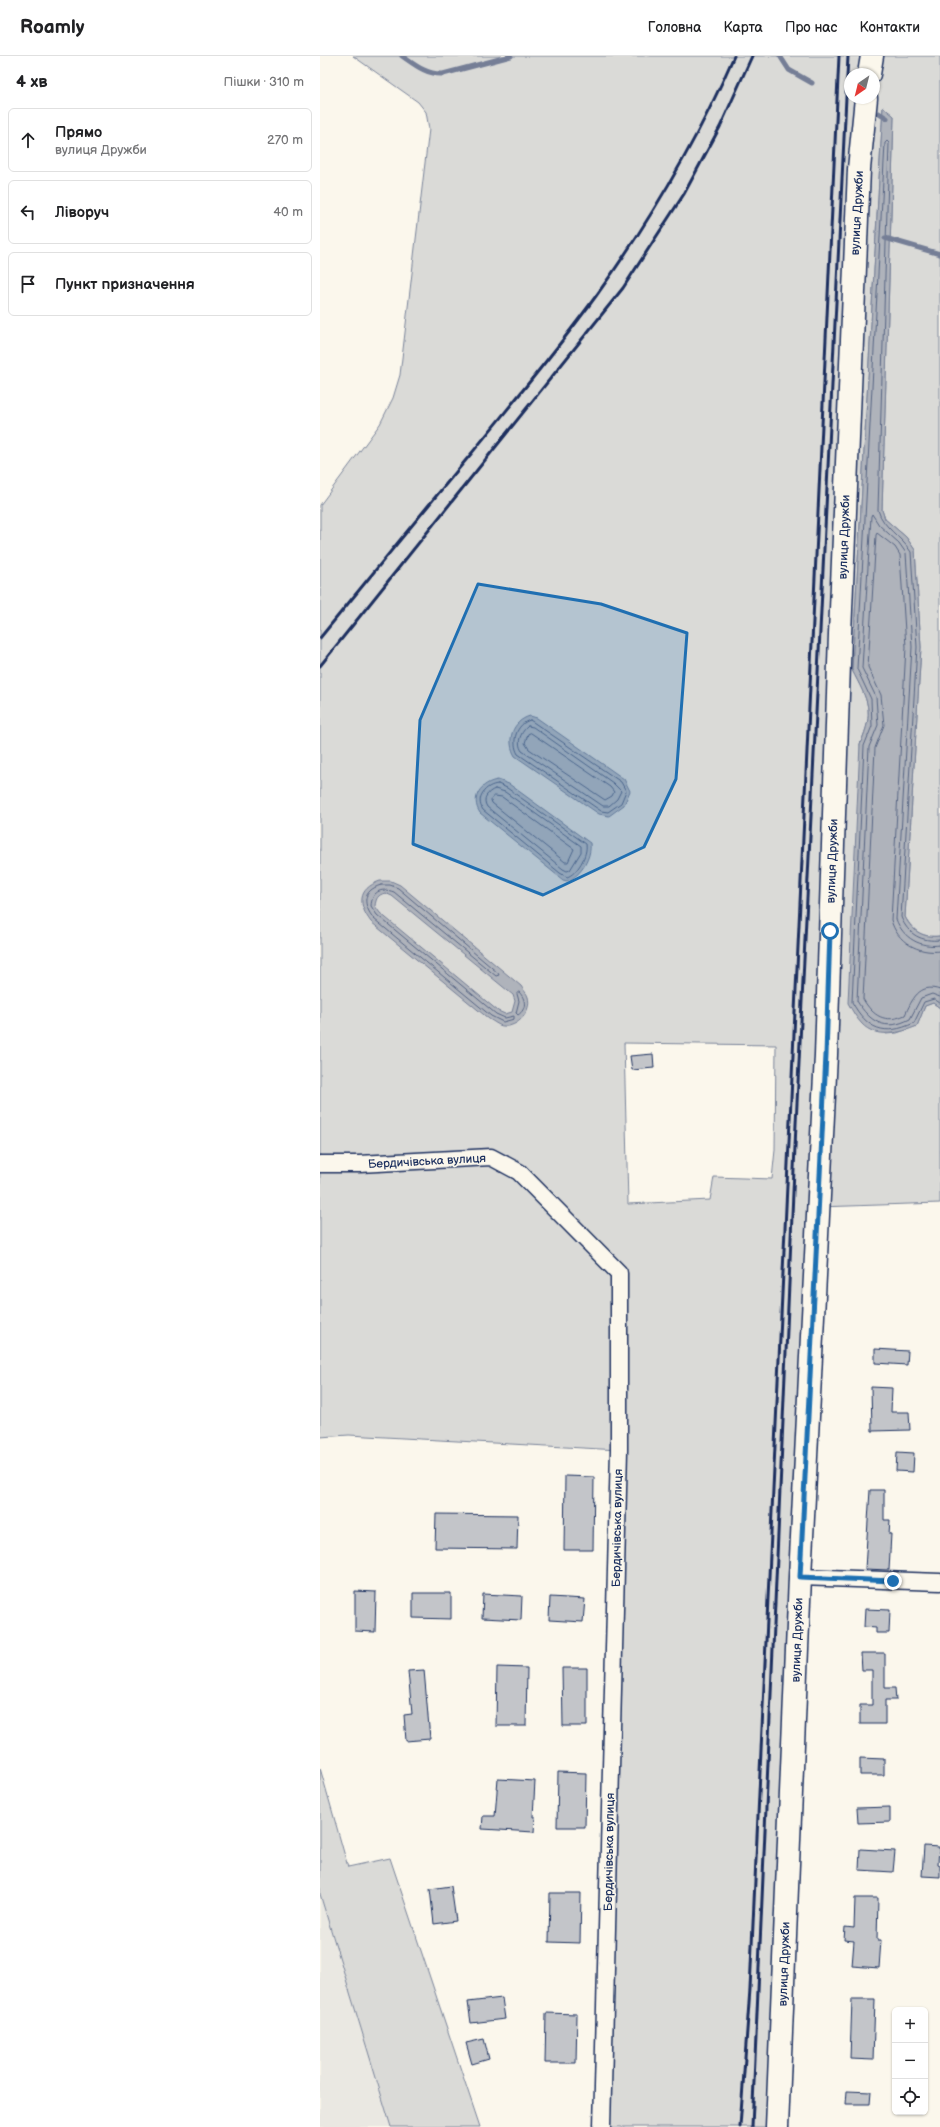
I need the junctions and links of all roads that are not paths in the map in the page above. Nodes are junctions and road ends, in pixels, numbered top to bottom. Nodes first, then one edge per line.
1 (872, 56) edge
2 (870, 68) edge
3 (865, 104) edge
4 (320, 1164) edge
5 (800, 1577) junction
6 (940, 1582) edge
7 (602, 2127) edge
8 (777, 2127) edge

1 - 2 street
3 - 5 street, вулиця Дружби
4 - 7 street, Бердичівська вулиця
5 - 6 street
5 - 8 street, вулиця Дружби

